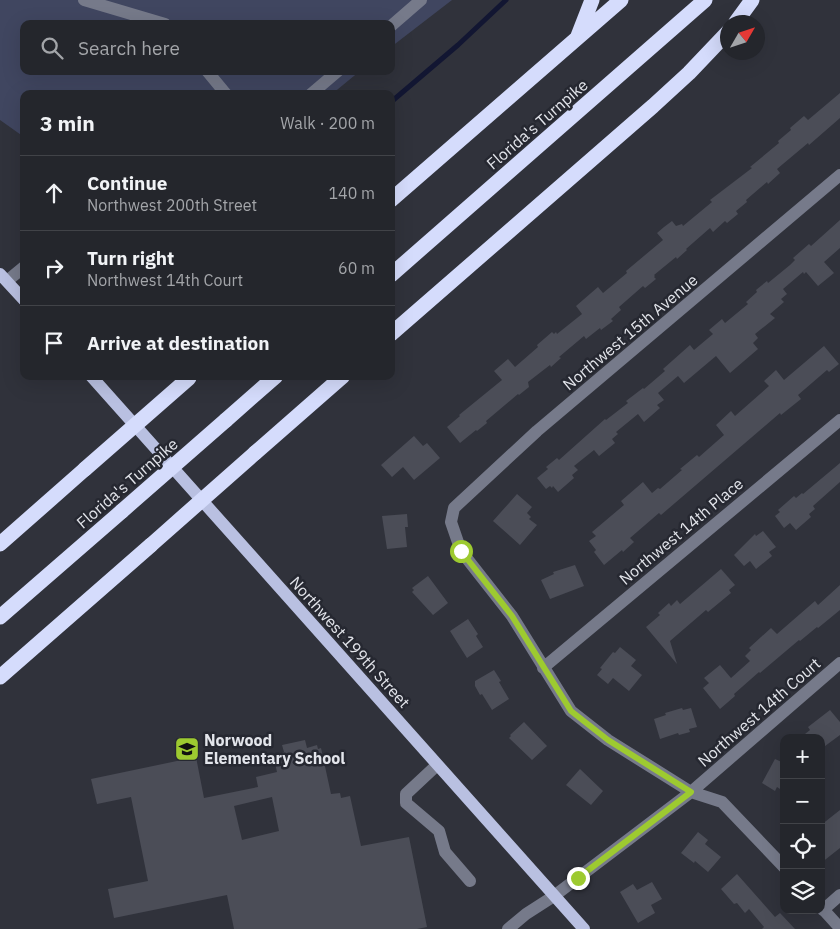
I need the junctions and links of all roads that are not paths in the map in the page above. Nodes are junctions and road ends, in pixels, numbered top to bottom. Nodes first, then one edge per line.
1 (84, 0) edge
2 (421, 0) edge
3 (592, 0) edge
4 (621, 0) edge
5 (705, 0) edge
6 (752, 0) edge
7 (741, 15) edge
8 (152, 20) edge
9 (395, 23) edge
10 (577, 39) junction
11 (720, 40) edge
12 (210, 75) edge
13 (333, 75) edge
14 (223, 90) edge
15 (316, 90) edge
16 (840, 175) edge
17 (395, 197) edge
18 (20, 269) edge
19 (395, 271) edge
20 (3, 278) edge
21 (20, 296) edge
22 (395, 331) edge
23 (95, 380) edge
24 (187, 380) edge
25 (271, 380) edge
26 (338, 380) edge
27 (840, 420) edge
28 (0, 544) edge
29 (0, 617) edge
30 (840, 664) edge
31 (544, 668) junction
32 (0, 677) edge
33 (437, 765) junction
34 (691, 792) junction
35 (780, 863) edge
36 (470, 881) dead end
37 (840, 895) edge
38 (554, 896) junction
39 (825, 906) edge
40 (825, 911) edge
41 (840, 928) edge
42 (508, 929) edge
43 (584, 929) edge

1 - 8 street
2 - 9 street
3 - 10 highway
4 - 10 highway
5 - 19 highway, Florida's Turnpike
6 - 7 highway
10 - 17 highway
11 - 22 highway
12 - 14 street
13 - 15 street
16 - 31 street, Northwest 15th Avenue
18 - 20 street
20 - 21 main road
23 - 33 main road, Northwest 199th Street
24 - 28 highway, bridge
25 - 29 highway, Florida's Turnpike, bridge
26 - 32 highway, bridge
27 - 31 street, Northwest 14th Place
30 - 34 street, Northwest 14th Court
31 - 34 street
33 - 36 street
33 - 38 main road, Northwest 199th Street
34 - 35 street
34 - 38 street, Northwest 14th Court
37 - 39 street
38 - 42 street, Northwest 14th Court
38 - 43 main road, Northwest 199th Street
40 - 41 street

